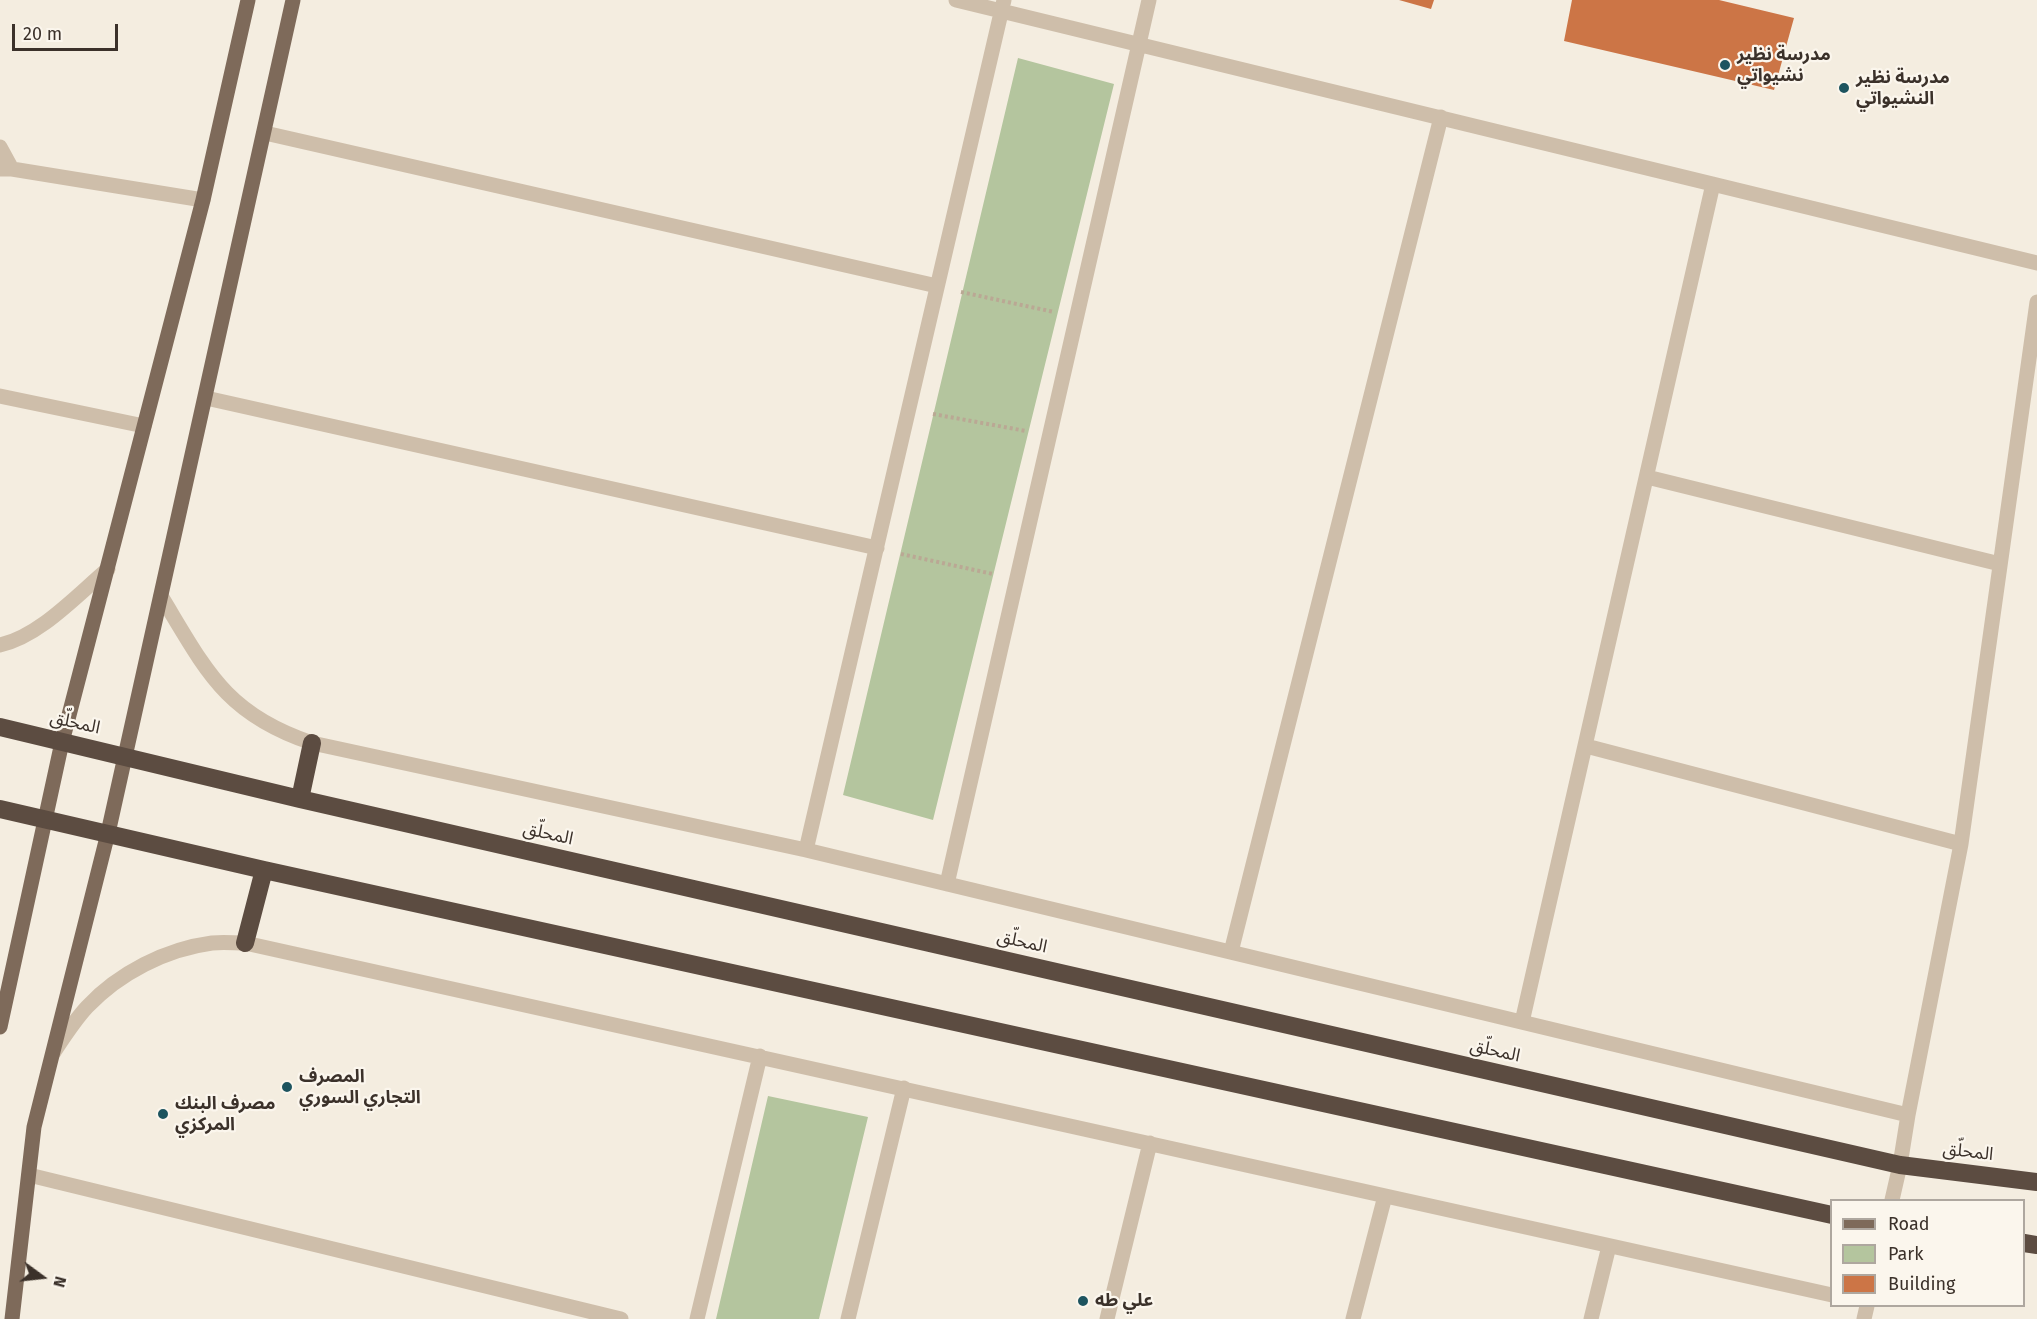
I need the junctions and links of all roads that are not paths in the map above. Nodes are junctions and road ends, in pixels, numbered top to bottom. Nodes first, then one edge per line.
1 (248, 0) edge
2 (293, 0) edge
3 (956, 0) edge
4 (1149, 0) edge
5 (1002, 5) edge
6 (1140, 44) junction
7 (1441, 117) junction
8 (265, 134) junction
9 (0, 147) edge
10 (6, 169) edge
11 (1713, 184) junction
12 (203, 200) junction
13 (2037, 263) edge
14 (937, 286) junction
15 (2037, 302) edge
16 (0, 396) edge
17 (206, 398) junction
18 (144, 426) junction
19 (1647, 477) junction
20 (877, 548) junction
21 (2000, 564) junction
22 (108, 569) junction
23 (161, 596) junction
24 (0, 645) edge
25 (0, 727) edge
26 (62, 742) junction
27 (312, 743) junction
28 (1586, 746) junction
29 (125, 756) junction
30 (300, 799) junction
31 (0, 809) edge
32 (45, 819) junction
33 (108, 833) junction
34 (1961, 844) junction
35 (806, 850) junction
36 (264, 870) junction
37 (947, 884) junction
38 (245, 943) junction
39 (1231, 952) junction
40 (2, 994) edge
41 (1522, 1022) junction
42 (0, 1027) edge
43 (52, 1055) junction
44 (759, 1056) junction
45 (904, 1088) junction
46 (1908, 1115) junction
47 (1150, 1143) junction
48 (1900, 1165) junction
49 (29, 1175) junction
50 (2037, 1182) edge
51 (1385, 1196) junction
52 (1892, 1199) edge
53 (1830, 1215) edge
54 (1609, 1246) junction
55 (1830, 1295) edge
56 (12, 1319) edge
57 (621, 1319) edge
58 (697, 1319) edge
59 (848, 1319) edge
60 (1107, 1319) edge
61 (1353, 1319) edge
62 (1591, 1319) edge

1 - 12 main road
2 - 8 main road
3 - 5 street
4 - 6 street
5 - 6 street
5 - 14 street
6 - 7 street
6 - 37 street
7 - 11 street
7 - 39 street
8 - 14 street
8 - 17 main road
9 - 10 street
10 - 12 street
11 - 13 street
11 - 19 street
12 - 18 main road
14 - 20 street
15 - 21 street
16 - 18 street
17 - 20 street
17 - 23 main road
18 - 22 main road
19 - 21 street
19 - 28 street
20 - 35 street
21 - 34 street
22 - 24 street
22 - 26 main road
23 - 27 street
23 - 29 main road
25 - 26 highway, المحلّق
26 - 29 highway, المحلّق
26 - 32 main road
27 - 30 highway
27 - 35 street
28 - 34 street
28 - 41 street
29 - 30 highway, المحلّق
29 - 33 main road
30 - 48 highway, المحلّق
31 - 32 highway
32 - 33 highway
32 - 40 main road
33 - 36 highway
33 - 43 main road
34 - 46 street
35 - 37 street
36 - 38 highway
36 - 53 highway
37 - 39 street
38 - 43 street
38 - 44 street
39 - 41 street
40 - 42 main road
41 - 46 street
43 - 49 main road
44 - 45 street
44 - 58 street
45 - 47 street
45 - 59 street
46 - 48 street
47 - 51 street
47 - 60 street
48 - 50 highway, المحلّق
48 - 52 street
49 - 56 main road
49 - 57 street
51 - 54 street
51 - 61 street
54 - 55 street
54 - 62 street

